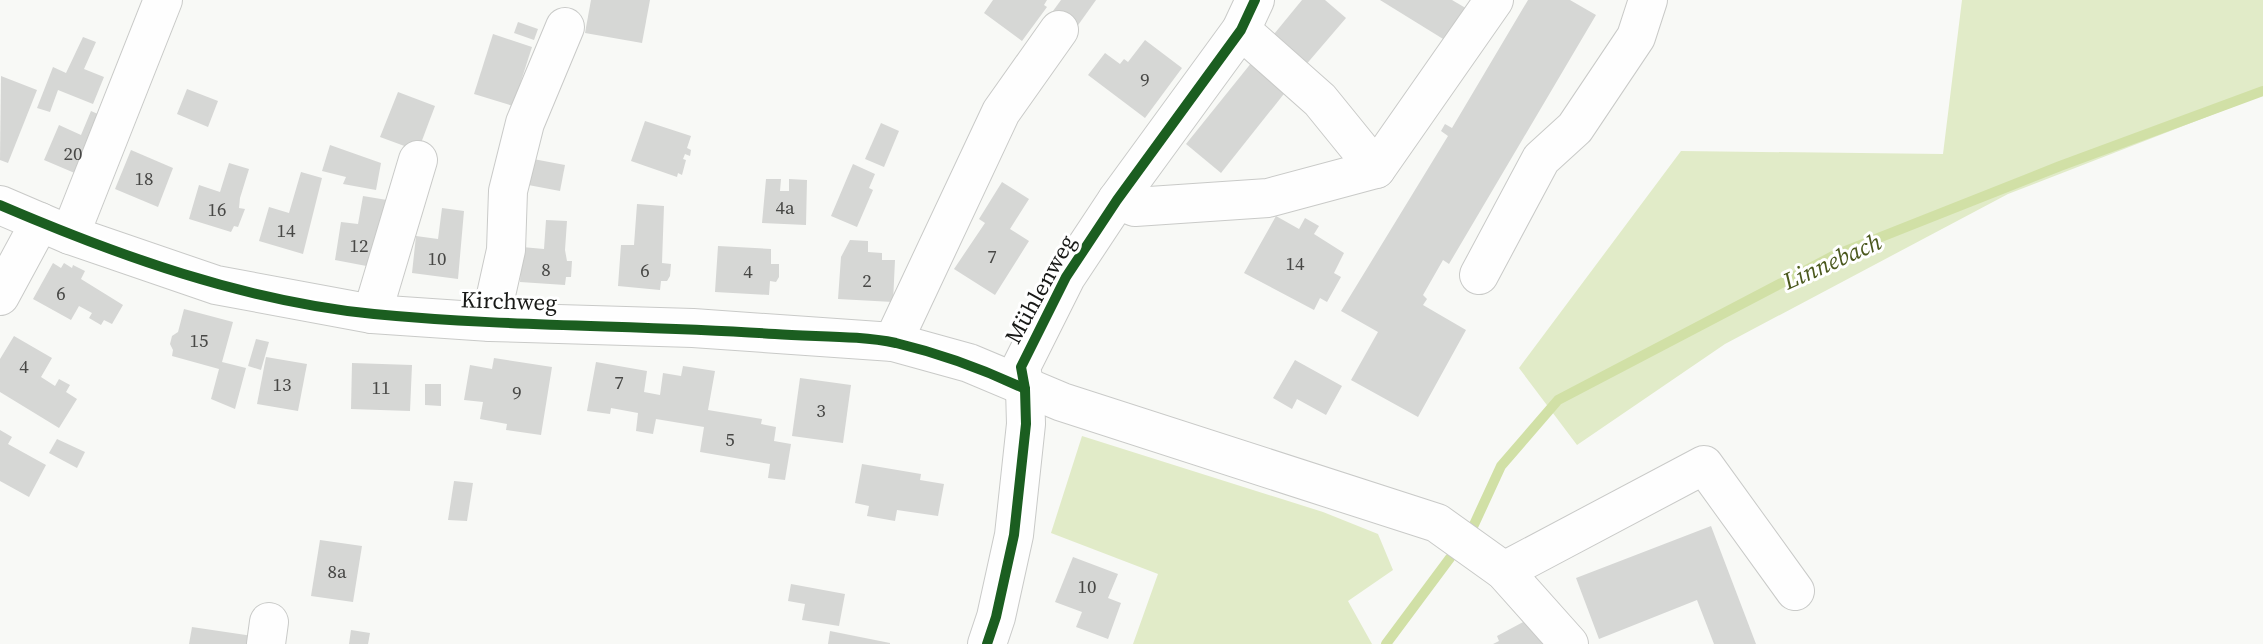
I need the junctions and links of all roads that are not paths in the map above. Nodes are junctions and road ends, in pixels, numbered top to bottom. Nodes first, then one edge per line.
1 (163, 0) edge
2 (1494, 0) edge
3 (1648, 0) edge
4 (1248, 15) edge
5 (565, 27) dead end
6 (1059, 30) dead end
7 (418, 160) dead end
8 (1376, 169) junction
9 (1117, 200) junction
10 (0, 205) edge
11 (55, 229) junction
12 (1479, 275) dead end
13 (0, 296) edge
14 (372, 314) junction
15 (490, 322) junction
16 (893, 342) junction
17 (1025, 389) junction
18 (1504, 571) junction
19 (1795, 591) dead end
20 (987, 644) edge
21 (1569, 644) edge

1 - 11 street
2 - 8 street
3 - 12 street
4 - 8 street
4 - 9 street, Mühlenweg
5 - 15 street
6 - 16 street
7 - 14 street
8 - 9 street
9 - 17 street, Mühlenweg
10 - 11 street, Kirchweg
11 - 13 street
11 - 14 street, Kirchweg
14 - 15 street, Kirchweg
15 - 16 street, Kirchweg
16 - 17 street, Kirchweg
17 - 18 street, Kirchweg
17 - 20 street, Mühlenweg
18 - 19 street
18 - 21 street, Kirchweg

